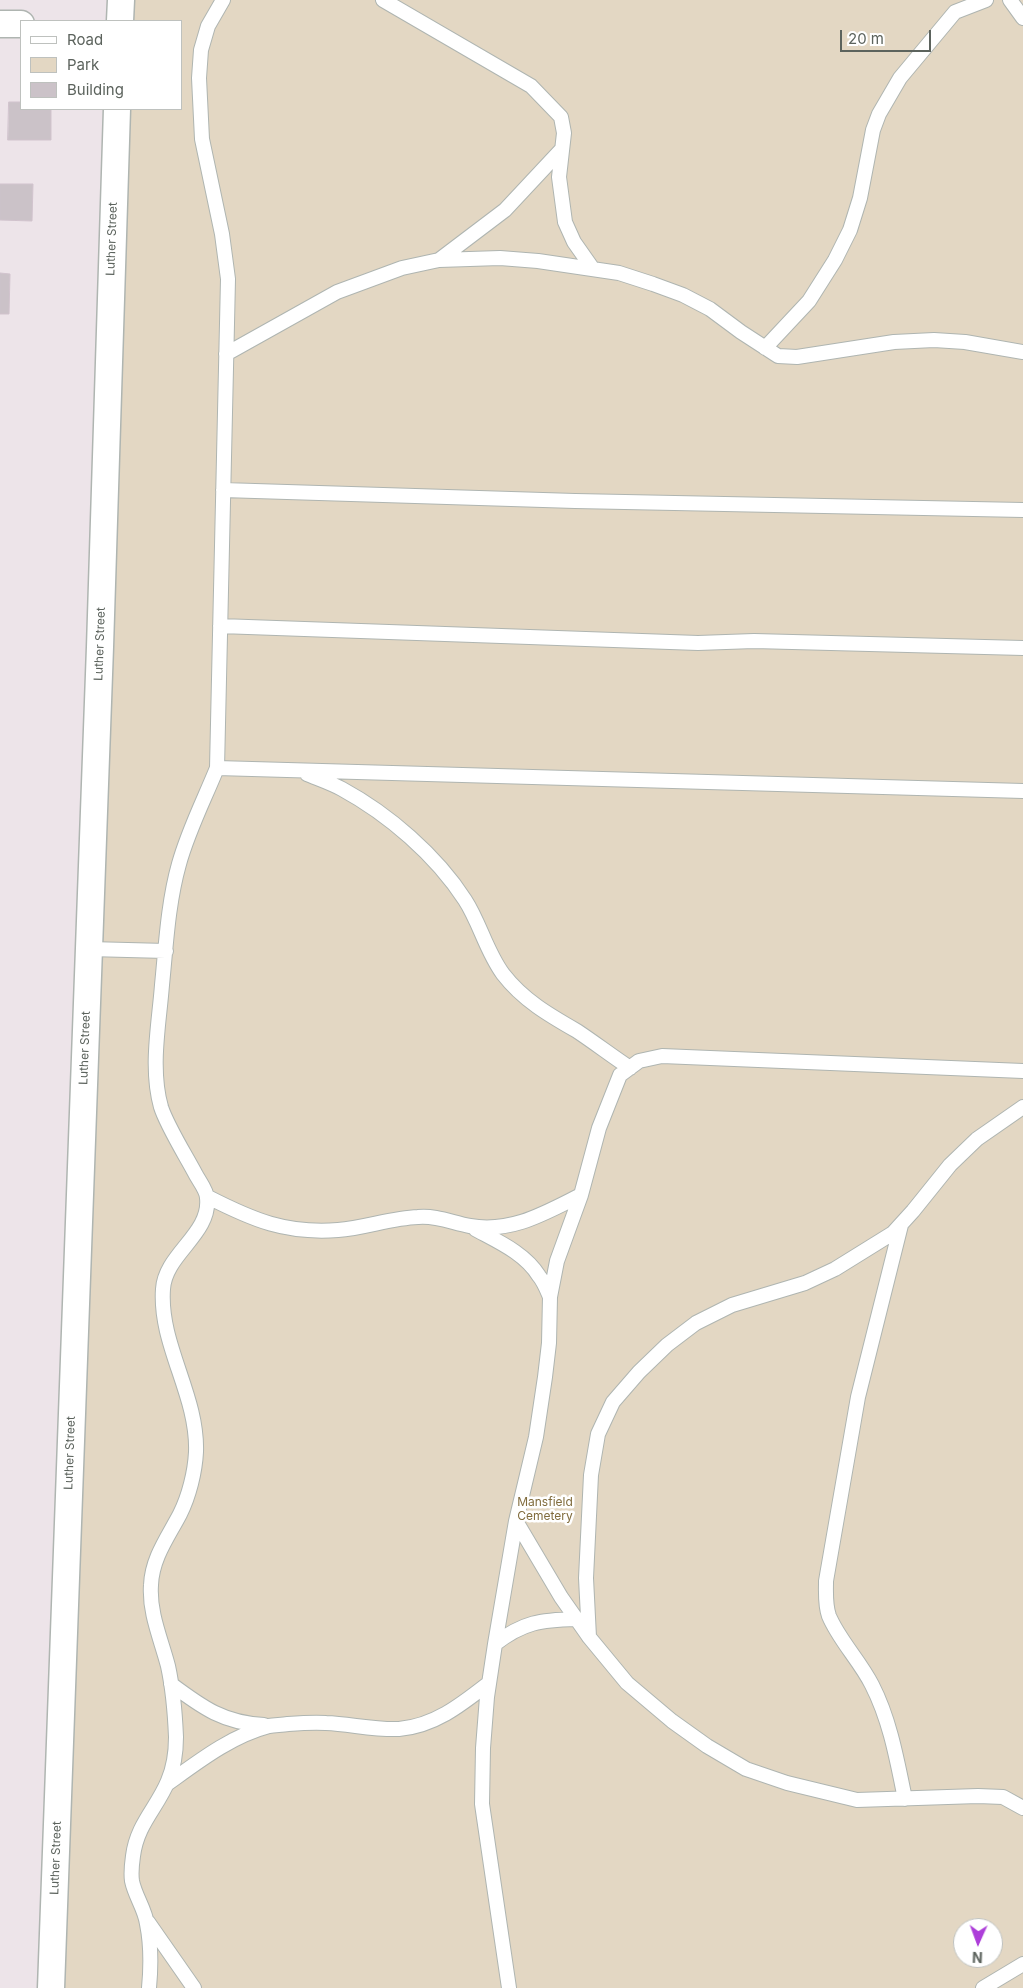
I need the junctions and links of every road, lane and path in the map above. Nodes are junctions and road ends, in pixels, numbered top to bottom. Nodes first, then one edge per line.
1 (121, 0) edge
2 (223, 0) edge
3 (383, 0) edge
4 (986, 0) edge
5 (1010, 0) edge
6 (1023, 18) edge
7 (120, 20) edge
8 (0, 24) edge
9 (20, 24) edge
10 (117, 110) edge
11 (562, 148) junction
12 (439, 260) junction
13 (593, 269) junction
14 (765, 348) junction
15 (1023, 352) edge
16 (226, 354) junction
17 (223, 490) junction
18 (1023, 510) edge
19 (220, 626) junction
20 (1023, 648) edge
21 (217, 768) junction
22 (299, 770) junction
23 (1023, 791) edge
24 (89, 949) junction
25 (166, 951) junction
26 (630, 1068) junction
27 (1023, 1071) edge
28 (1023, 1107) edge
29 (581, 1195) junction
30 (208, 1197) junction
31 (901, 1224) junction
32 (468, 1226) junction
33 (550, 1297) junction
34 (516, 1521) junction
35 (576, 1619) junction
36 (589, 1637) junction
37 (495, 1644) junction
38 (489, 1683) junction
39 (171, 1684) junction
40 (270, 1726) junction
41 (167, 1784) junction
42 (905, 1799) junction
43 (1023, 1807) edge
44 (147, 1922) junction
45 (1023, 1964) edge
46 (51, 1988) edge
47 (149, 1988) edge
48 (194, 1988) edge
49 (509, 1988) edge
50 (983, 1988) edge

1 - 7 street
2 - 16 lane
3 - 11 lane
4 - 14 lane
5 - 6 lane
8 - 9 street
10 - 24 street, Luther Street
11 - 12 lane
11 - 13 lane
12 - 13 lane
12 - 16 lane
13 - 14 lane
14 - 15 lane
16 - 17 lane
17 - 18 lane
17 - 19 lane
19 - 20 lane
19 - 21 lane
21 - 22 lane
21 - 25 lane
22 - 23 lane
22 - 26 lane
24 - 25 lane
24 - 46 street, Luther Street
25 - 30 lane
26 - 27 lane
26 - 29 lane
28 - 31 lane
29 - 32 lane
29 - 33 lane
30 - 32 lane
30 - 39 lane
31 - 36 lane
31 - 42 lane
32 - 33 lane
33 - 34 lane
34 - 35 lane
34 - 37 lane
35 - 36 lane
35 - 37 lane
36 - 42 lane
37 - 38 lane
38 - 40 lane
38 - 49 lane
39 - 40 lane
39 - 41 lane
40 - 41 lane
41 - 44 lane
42 - 43 lane
44 - 47 lane
44 - 48 lane
45 - 50 lane

